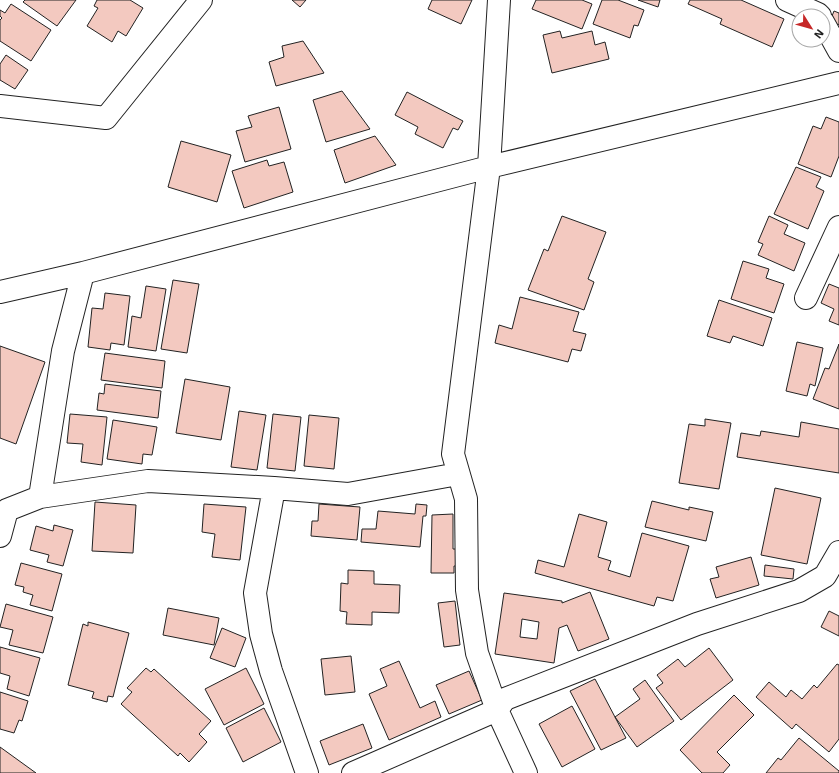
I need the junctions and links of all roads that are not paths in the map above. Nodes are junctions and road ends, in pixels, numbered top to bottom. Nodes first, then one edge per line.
1 (201, 0) edge
2 (499, 0) edge
3 (787, 0) edge
4 (805, 8) edge
5 (831, 36) edge
6 (839, 51) edge
7 (839, 83) edge
8 (0, 106) edge
9 (488, 167) junction
10 (839, 227) edge
11 (83, 273) junction
12 (0, 292) edge
13 (806, 298) dead end
14 (458, 474) junction
15 (274, 488) junction
16 (40, 497) junction
17 (4, 510) edge
18 (0, 536) edge
19 (839, 552) edge
20 (497, 710) junction
21 (307, 773) edge
22 (353, 773) edge
23 (526, 773) edge

1 - 8 street
2 - 9 street
3 - 4 street
5 - 6 street
7 - 9 street
9 - 11 street
9 - 14 street
10 - 13 street
11 - 12 street
11 - 16 street
14 - 15 street
14 - 20 street
15 - 16 street
15 - 21 street
16 - 17 street
17 - 18 street
19 - 20 street
20 - 22 street
20 - 23 street

